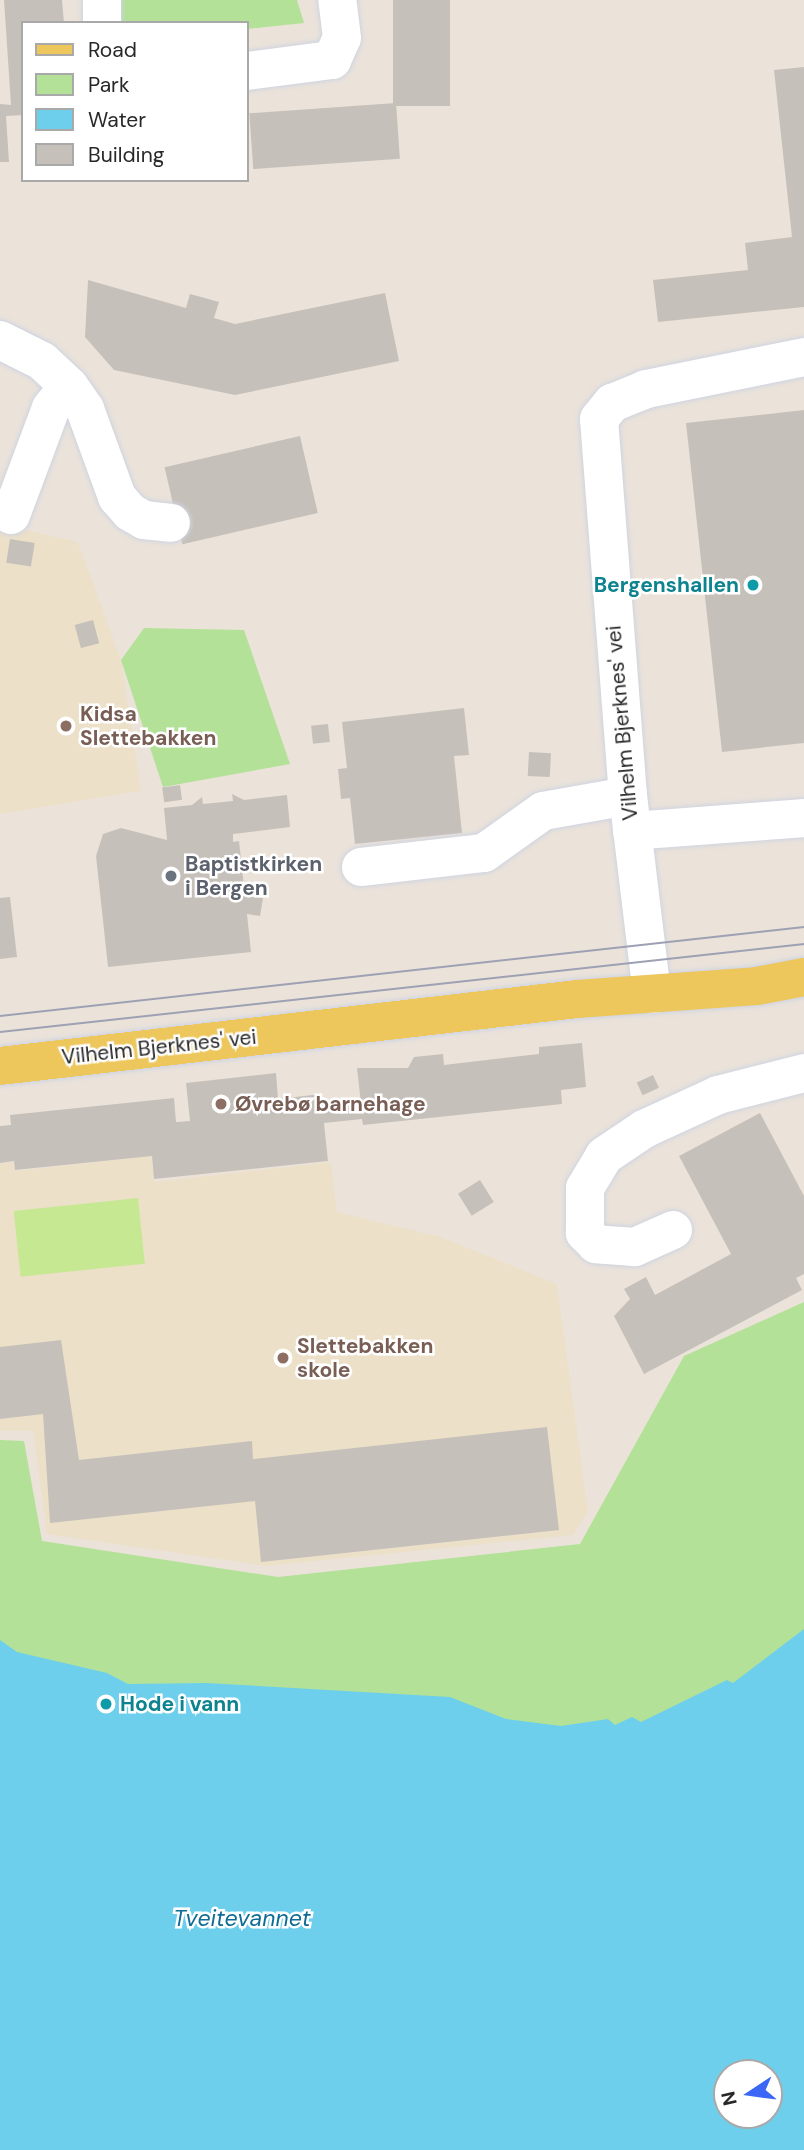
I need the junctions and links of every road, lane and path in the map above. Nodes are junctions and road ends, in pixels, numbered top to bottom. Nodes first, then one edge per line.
1 (102, 0) edge
2 (337, 0) edge
3 (102, 21) edge
4 (248, 71) edge
5 (0, 340) edge
6 (804, 357) edge
7 (69, 386) junction
8 (11, 515) dead end
9 (171, 523) dead end
10 (630, 813) junction
11 (804, 818) edge
12 (361, 867) dead end
13 (804, 977) edge
14 (652, 994) junction
15 (0, 1066) edge
16 (804, 1073) edge
17 (673, 1230) dead end

1 - 3 street
2 - 4 street
5 - 7 street
6 - 10 street, Vilhelm Bjerknes' vei
7 - 8 street
7 - 9 street
10 - 11 street
10 - 12 street
10 - 14 street, Vilhelm Bjerknes' vei
13 - 14 main road, Vilhelm Bjerknes' vei
14 - 15 main road, Vilhelm Bjerknes' vei
16 - 17 street

